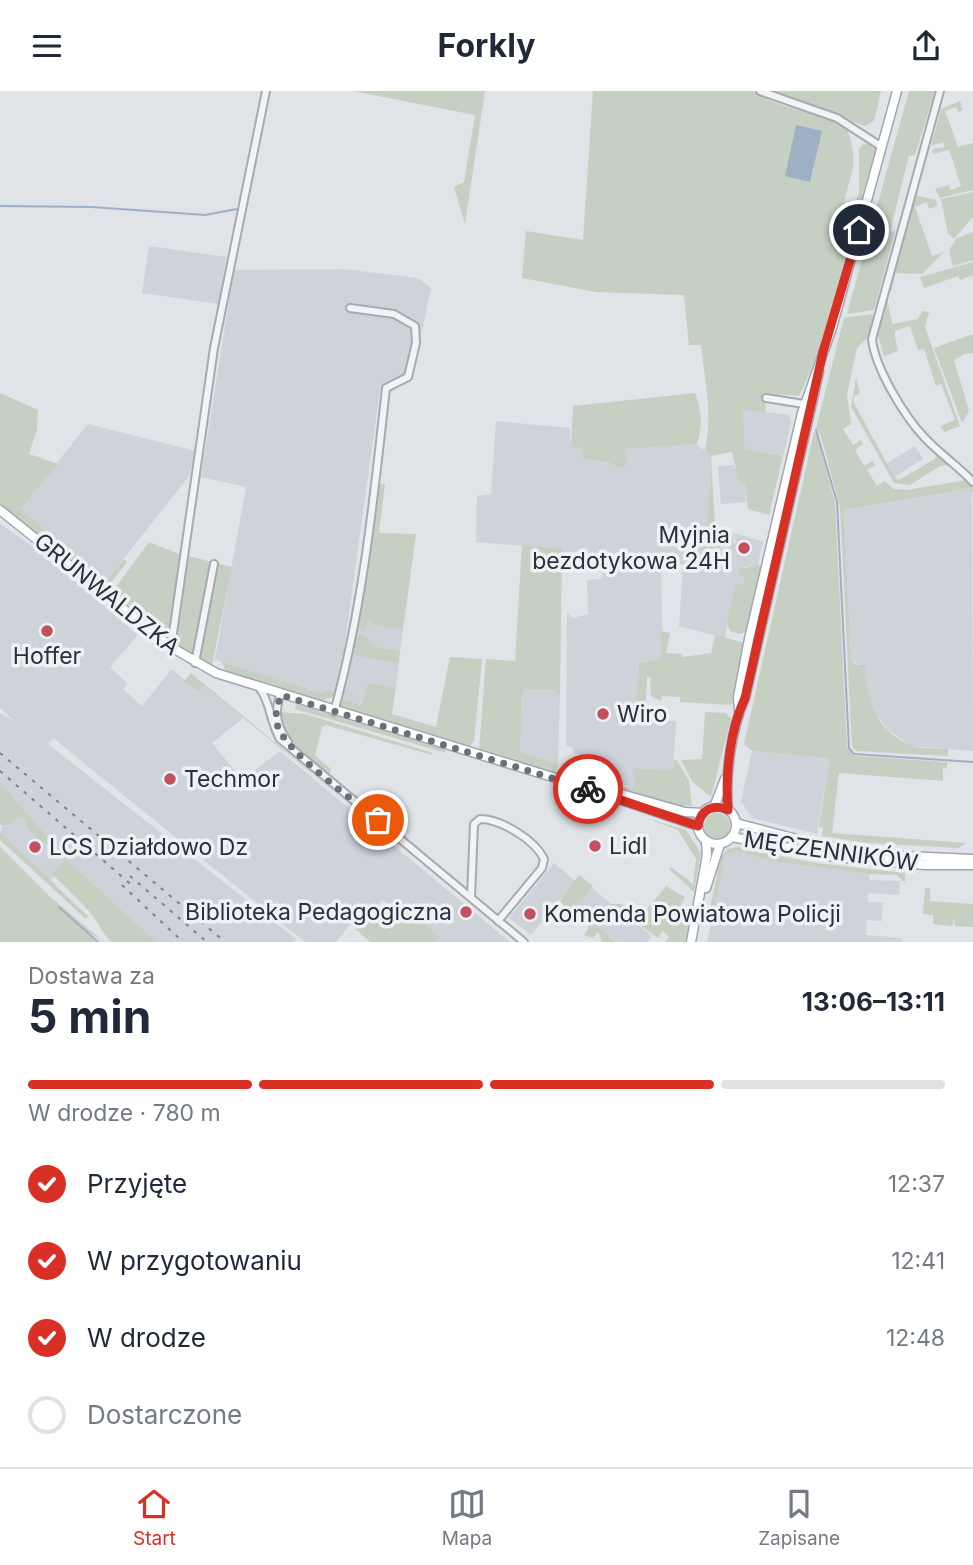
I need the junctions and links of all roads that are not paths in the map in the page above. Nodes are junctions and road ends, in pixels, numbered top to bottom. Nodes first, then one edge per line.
1 (266, 91) edge
2 (760, 91) edge
3 (897, 91) edge
4 (940, 91) edge
5 (881, 147) junction
6 (350, 308) dead end
7 (766, 398) dead end
8 (808, 405) junction
9 (973, 482) edge
10 (0, 510) edge
11 (214, 564) dead end
12 (172, 647) junction
13 (195, 663) junction
14 (260, 689) junction
15 (281, 695) junction
16 (334, 712) junction
17 (294, 749) junction
18 (728, 773) junction
19 (562, 780) junction
20 (714, 807) junction
21 (728, 810) junction
22 (703, 813) junction
23 (736, 823) junction
24 (698, 826) junction
25 (732, 837) junction
26 (706, 841) junction
27 (720, 844) junction
28 (973, 859) edge
29 (973, 865) edge
30 (471, 897) junction
31 (498, 921) junction
32 (524, 942) edge
33 (691, 942) edge
34 (697, 942) edge

1 - 12 street
2 - 5 street
3 - 5 main road
4 - 9 street
5 - 8 main road
6 - 16 street
7 - 8 street
8 - 18 main road
10 - 12 main road, GRUNWALDZKA
11 - 13 street
12 - 13 main road, GRUNWALDZKA
13 - 14 main road, GRUNWALDZKA
14 - 15 main road
14 - 17 street
15 - 16 main road
15 - 17 street
16 - 19 main road
17 - 30 street
18 - 20 main road
18 - 21 main road
19 - 22 main road
19 - 24 main road
20 - 21 main road
20 - 22 main road
21 - 23 main road
22 - 24 main road
23 - 25 main road
23 - 28 main road, MĘCZENNIKÓW
24 - 26 main road
25 - 27 main road
25 - 29 main road, MĘCZENNIKÓW
26 - 27 main road
26 - 33 main road
27 - 34 main road
30 - 31 street
30 - 31 street
31 - 32 street

